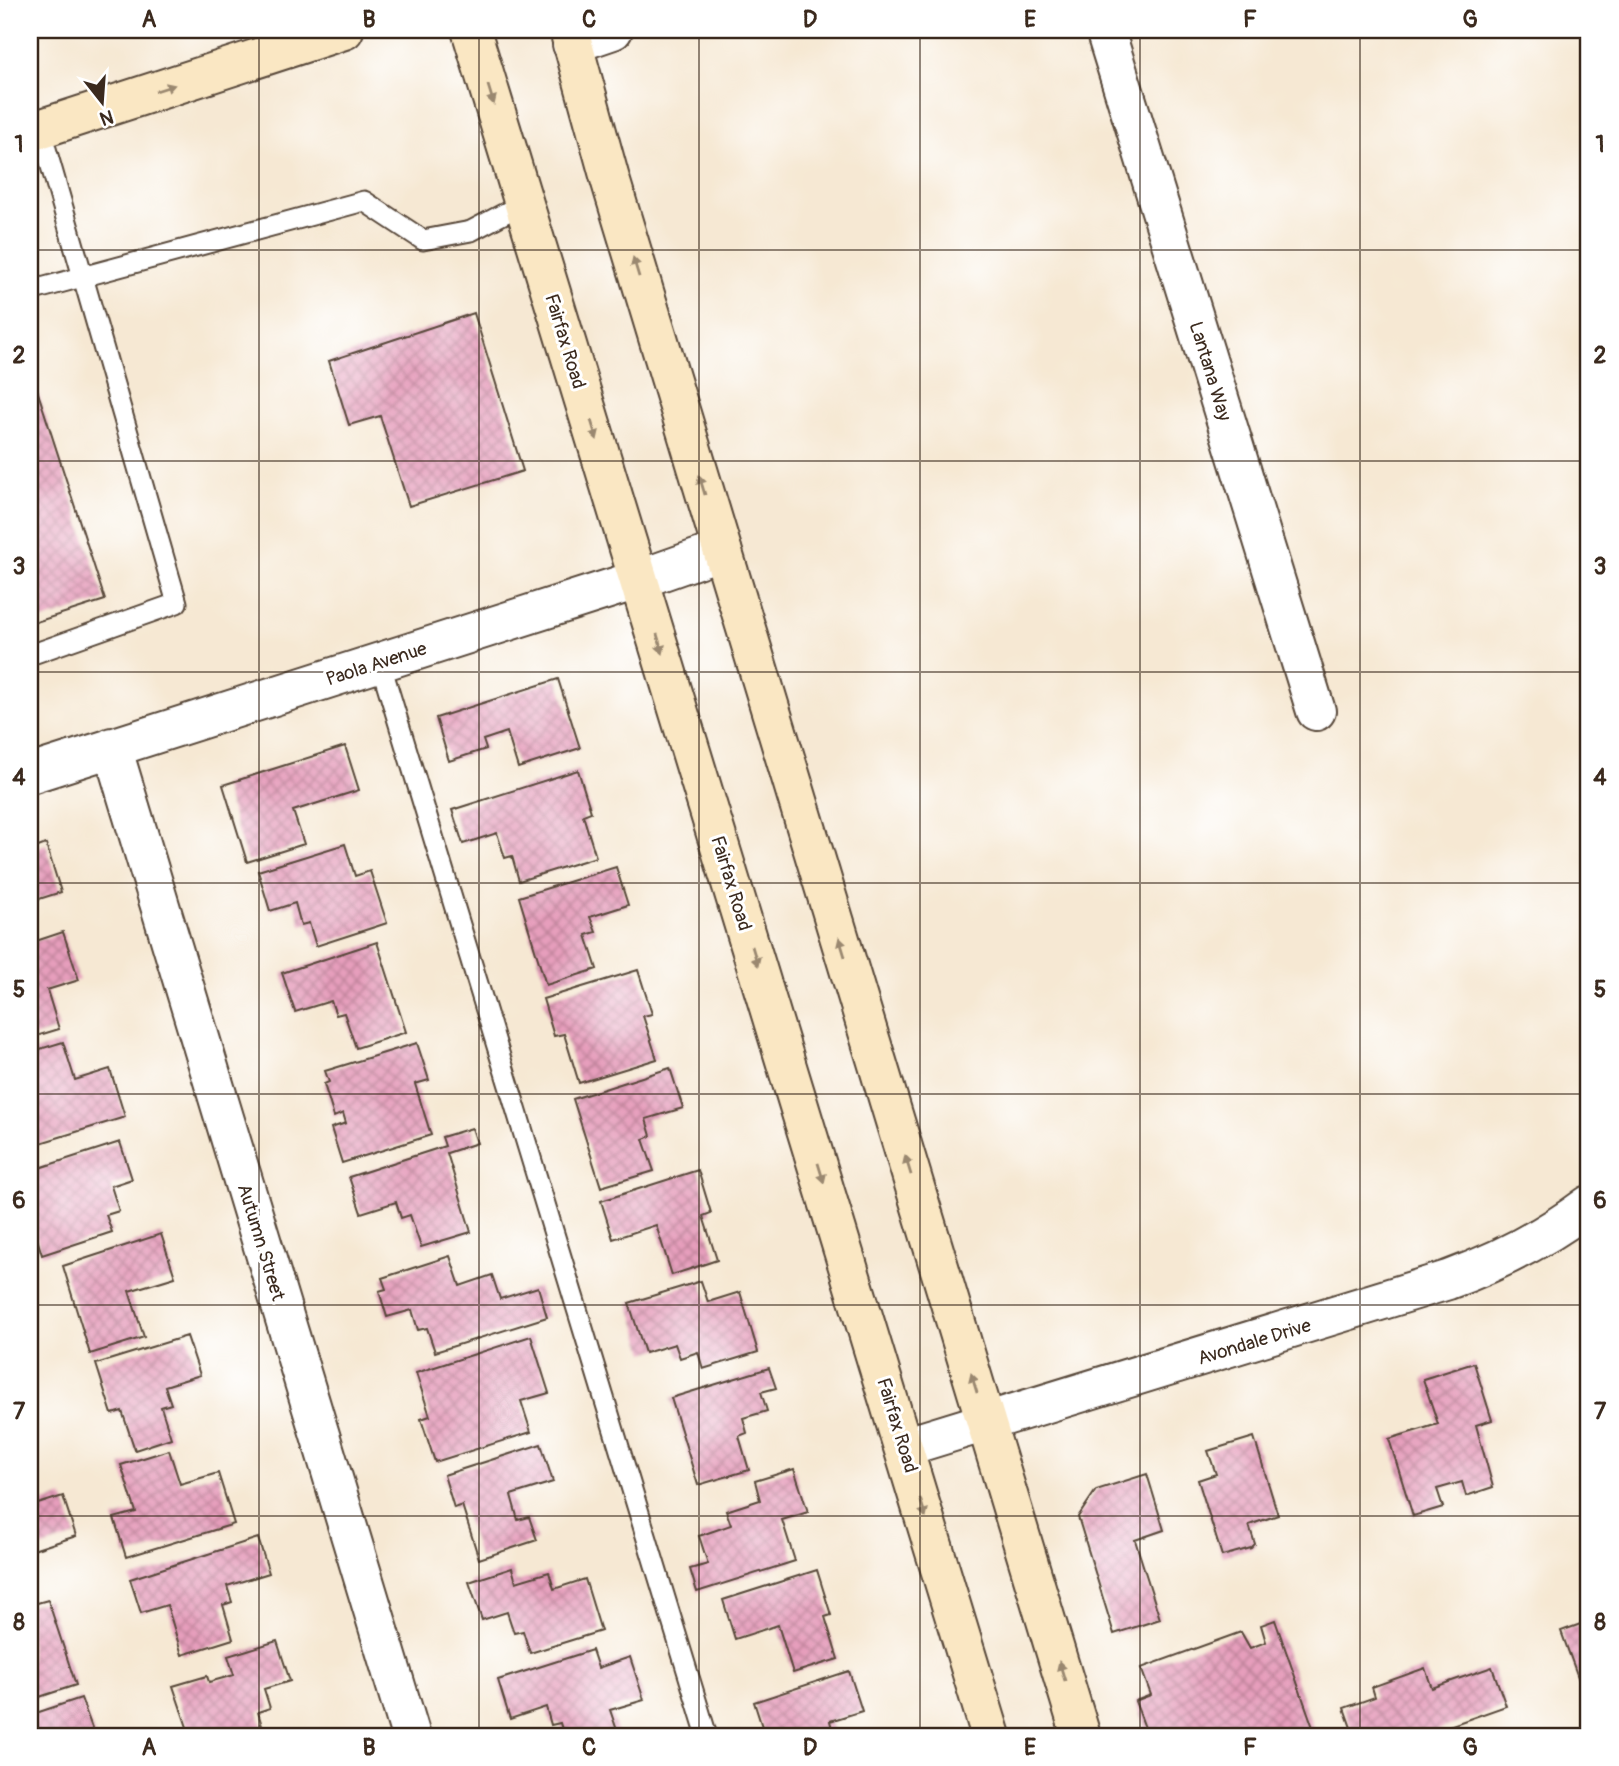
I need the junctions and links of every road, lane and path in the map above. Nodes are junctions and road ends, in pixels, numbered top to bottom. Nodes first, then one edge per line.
1 (344, 30) edge
2 (471, 30) edge
3 (613, 30) edge
4 (1105, 30) edge
5 (570, 37) edge
6 (35, 130) edge
7 (524, 203) junction
8 (83, 277) junction
9 (30, 291) edge
10 (722, 550) junction
11 (640, 579) junction
12 (30, 655) edge
13 (380, 662) junction
14 (1316, 711) dead end
15 (112, 747) junction
16 (30, 774) edge
17 (1589, 1205) edge
18 (986, 1424) junction
19 (905, 1447) junction
20 (411, 1736) edge
21 (707, 1736) edge
22 (992, 1736) edge
23 (1081, 1736) edge

6 -> 1 main road
2 -> 7 main road, Fairfax Road
3 - 5 street
4 - 14 street, Lantana Way
10 -> 5 main road
6 - 8 lane
7 - 8 lane
7 -> 11 main road, Fairfax Road
8 - 9 lane
8 - 12 lane
10 - 11 street, Paola Avenue
18 -> 10 main road
11 - 13 street, Paola Avenue
11 -> 19 main road, Fairfax Road
13 - 15 street, Paola Avenue
13 - 21 lane
15 - 16 street, Paola Avenue
15 - 20 street, Autumn Street
17 - 18 street, Avondale Drive
18 - 19 street, Avondale Drive
23 -> 18 main road
19 -> 22 main road, Fairfax Road

